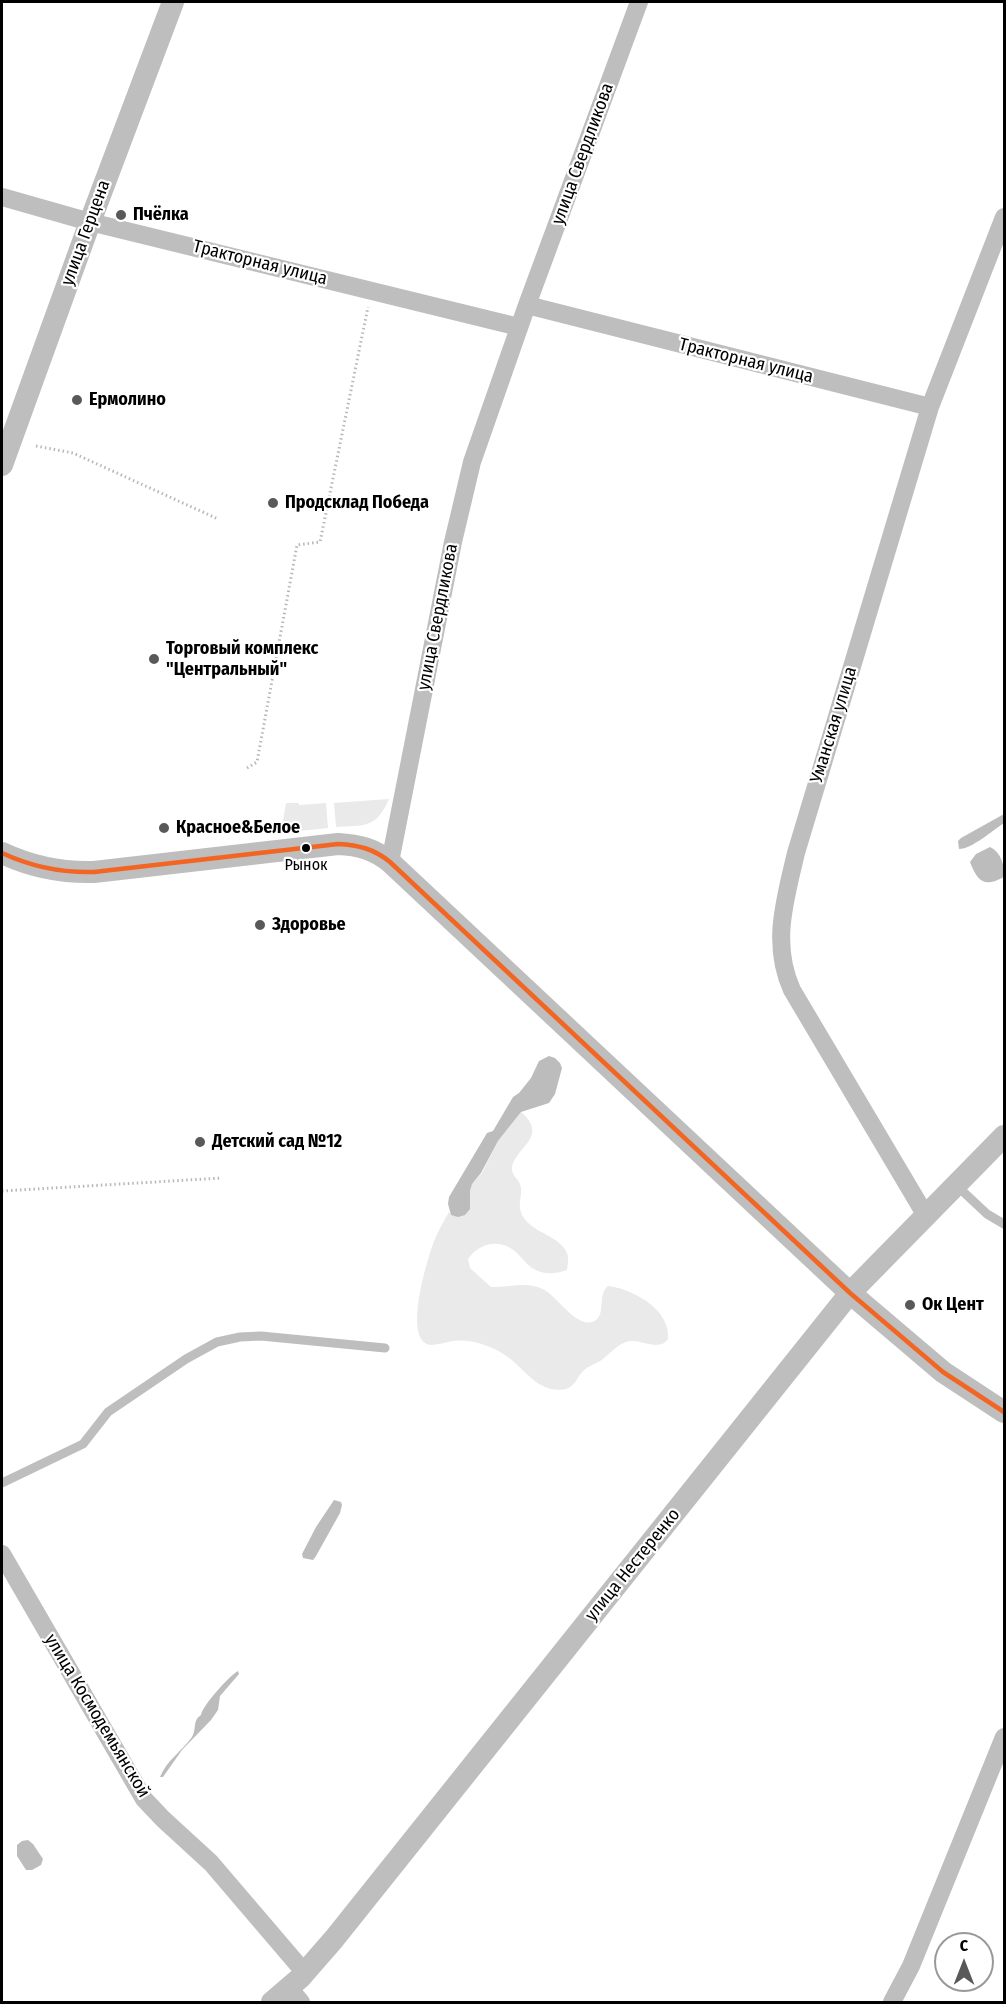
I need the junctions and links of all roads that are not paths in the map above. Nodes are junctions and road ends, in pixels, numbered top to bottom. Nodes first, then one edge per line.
1 (173, 2) edge
2 (639, 2) edge
3 (2, 196) edge
4 (1005, 217) edge
5 (90, 222) junction
6 (527, 305) junction
7 (519, 327) junction
8 (930, 407) junction
9 (2, 465) edge
10 (2, 853) edge
11 (390, 862) junction
12 (1005, 1136) edge
13 (956, 1185) junction
14 (926, 1216) junction
15 (1005, 1224) edge
16 (850, 1293) junction
17 (385, 1348) dead end
18 (1005, 1412) edge
19 (2, 1483) edge
20 (2, 1554) edge
21 (1005, 1737) edge
22 (292, 1991) edge
23 (892, 2002) edge

1 - 5 street, улица Герцена
2 - 6 street, улица Свердликова
3 - 5 street, Тракторная улица
4 - 8 street, Уманская улица
5 - 7 street, Тракторная улица
5 - 9 street, улица Герцена
6 - 7 street, улица Свердликова
6 - 8 street, Тракторная улица
7 - 11 street, улица Свердликова
8 - 14 street, Уманская улица
10 - 11 street
11 - 16 street
12 - 13 street, улица Нестеренко
13 - 14 street, улица Нестеренко
13 - 15 lane
14 - 16 street, улица Нестеренко
16 - 18 street
16 - 22 street, улица Нестеренко
17 - 19 lane
20 - 22 street, улица Космодемьянской
21 - 23 street

